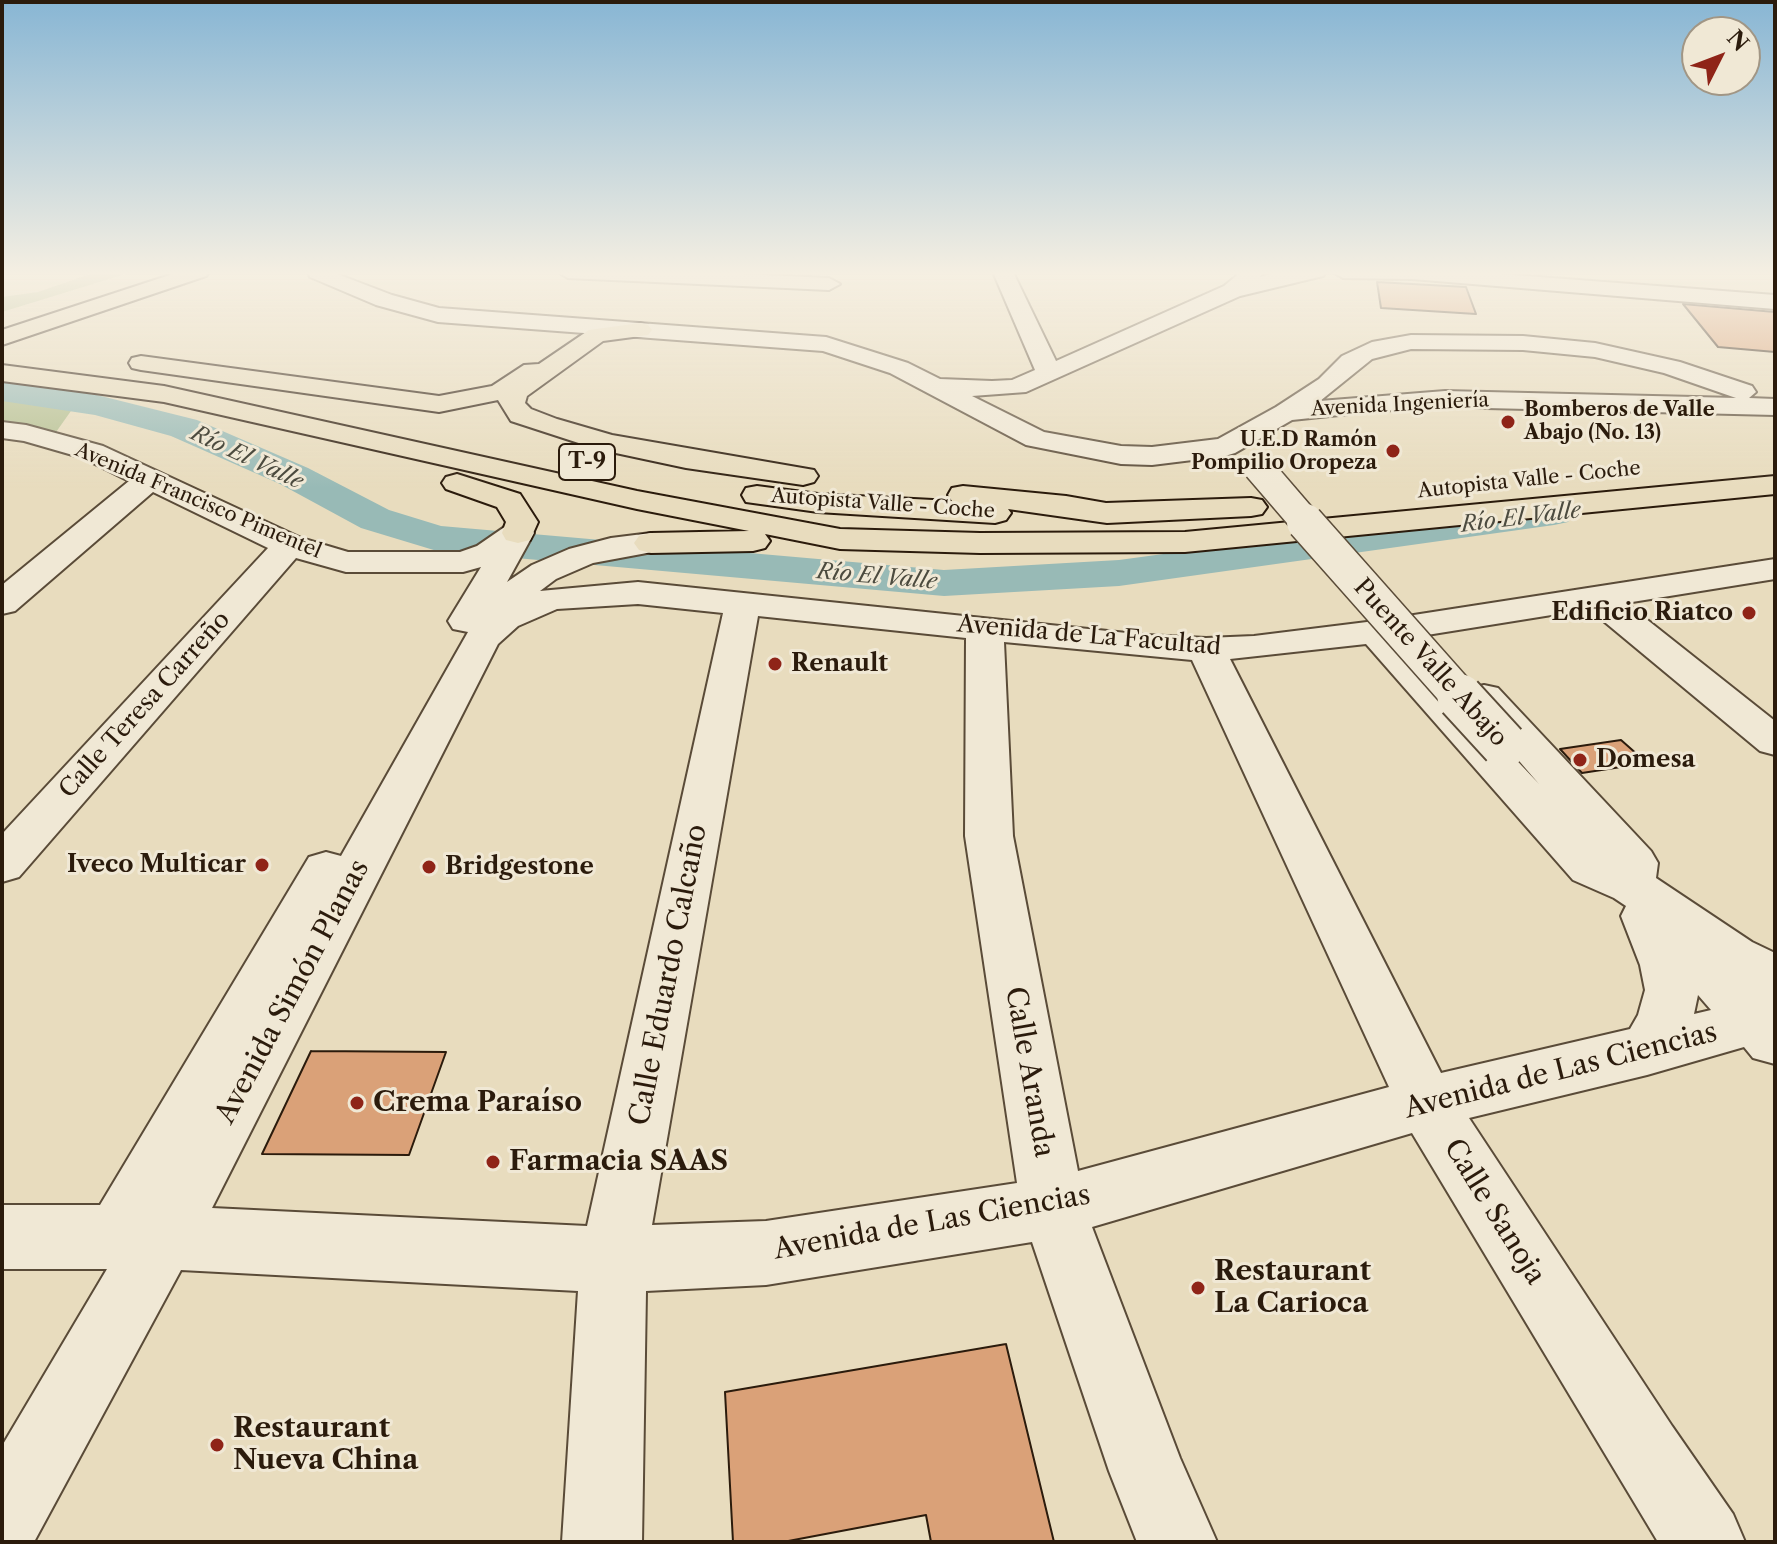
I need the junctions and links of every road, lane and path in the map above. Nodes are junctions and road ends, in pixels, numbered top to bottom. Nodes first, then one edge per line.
1 (13, 344) edge
2 (15, 344) edge
3 (571, 344) edge
4 (584, 344) edge
5 (844, 344) edge
6 (1036, 344) edge
7 (1110, 344) edge
8 (1393, 344) edge
9 (1532, 344) edge
10 (31, 351) dead end
11 (73, 355) dead end
12 (113, 360) dead end
13 (1048, 371) junction
14 (2, 373) edge
15 (926, 384) junction
16 (1328, 384) junction
17 (1017, 387) junction
18 (164, 394) junction
19 (1377, 403) junction
20 (1775, 405) edge
21 (1285, 413) junction
22 (992, 417) junction
23 (10, 437) edge
24 (395, 447) junction
25 (1225, 447) junction
26 (1775, 473) edge
27 (1586, 474) dead end
28 (150, 479) junction
29 (1775, 485) edge
30 (1107, 513) junction
31 (518, 533) junction
32 (840, 539) junction
33 (1076, 542) junction
34 (651, 543) junction
35 (289, 545) junction
36 (346, 562) junction
37 (1775, 569) edge
38 (638, 593) junction
39 (1595, 596) junction
40 (743, 602) junction
41 (2, 603) edge
42 (476, 625) junction
43 (1418, 625) junction
44 (985, 629) junction
45 (1375, 632) junction
46 (1206, 649) junction
47 (1775, 742) edge
48 (2, 865) edge
49 (1631, 885) junction
50 (1770, 1014) edge
51 (1647, 1051) junction
52 (1426, 1103) junction
53 (1053, 1208) junction
54 (2, 1237) edge
55 (140, 1237) junction
56 (613, 1260) junction
57 (2, 1521) edge
58 (602, 1542) edge
59 (1177, 1542) edge
60 (1705, 1542) edge

1 - 10 main road
2 - 18 main road
3 - 12 main road
4 - 30 main road
5 - 15 street
6 - 13 street
7 - 13 street
8 - 16 street
9 - 20 street
11 - 30 main road, Autopista Valle - Coche / T-9
13 - 17 street
14 - 18 main road, Autopista Valle - Coche / T-9
15 - 17 street
15 - 22 street
16 - 19 street
16 - 21 street
17 - 22 street
18 - 24 main road, Autopista Valle - Coche / T-9
19 - 20 street, Avenida Ingeniería
19 - 21 street, Avenida Ingeniería
21 - 25 street, Avenida Ingeniería
22 - 25 street
23 - 28 street, Avenida Francisco Pimentel
24 - 31 main road
24 - 32 main road, Autopista Valle - Coche / T-9
25 - 49 street, Puente Valle Abajo, bridge
26 - 33 main road, Autopista Valle - Coche / T-9
27 - 30 main road, Autopista Valle - Coche / T-9
28 - 35 street, Avenida Francisco Pimentel
28 - 41 street
29 - 33 main road, Autopista Valle - Coche / T-9
31 - 36 street
31 - 42 street, Avenida Simón Planas
32 - 33 main road, Autopista Valle - Coche / T-9
32 - 34 main road, T-9
34 - 38 street
34 - 42 street, Avenida Simón Planas
35 - 36 street, Avenida Francisco Pimentel
35 - 48 street, Calle Teresa Carreño
36 - 42 street, Avenida Francisco Pimentel
37 - 39 street, Avenida de La Facultad
38 - 40 street, Avenida de La Facultad
38 - 42 street, Avenida de La Facultad
39 - 43 street, Avenida de La Facultad
39 - 47 street
40 - 44 street, Avenida de La Facultad
40 - 56 street, Calle Eduardo Calcaño
42 - 55 street, Avenida Simón Planas
43 - 45 street, Avenida de La Facultad
43 - 49 street
44 - 46 street, Avenida de La Facultad
44 - 53 street, Calle Aranda
45 - 46 street, Avenida de La Facultad
45 - 49 street
46 - 52 street, Calle Sanoja
49 - 50 street, Puente Valle Abajo
49 - 51 street
50 - 51 street, Avenida de Las Ciencias
51 - 52 street, Avenida de Las Ciencias
52 - 53 street, Avenida de Las Ciencias
52 - 60 street, Calle Sanoja
53 - 56 street, Avenida de Las Ciencias
53 - 59 street, Calle Aranda
54 - 55 street, Avenida de Las Ciencias
55 - 56 street, Avenida de Las Ciencias
55 - 57 street, Avenida Simón Planas
56 - 58 street, Calle Eduardo Calcaño

